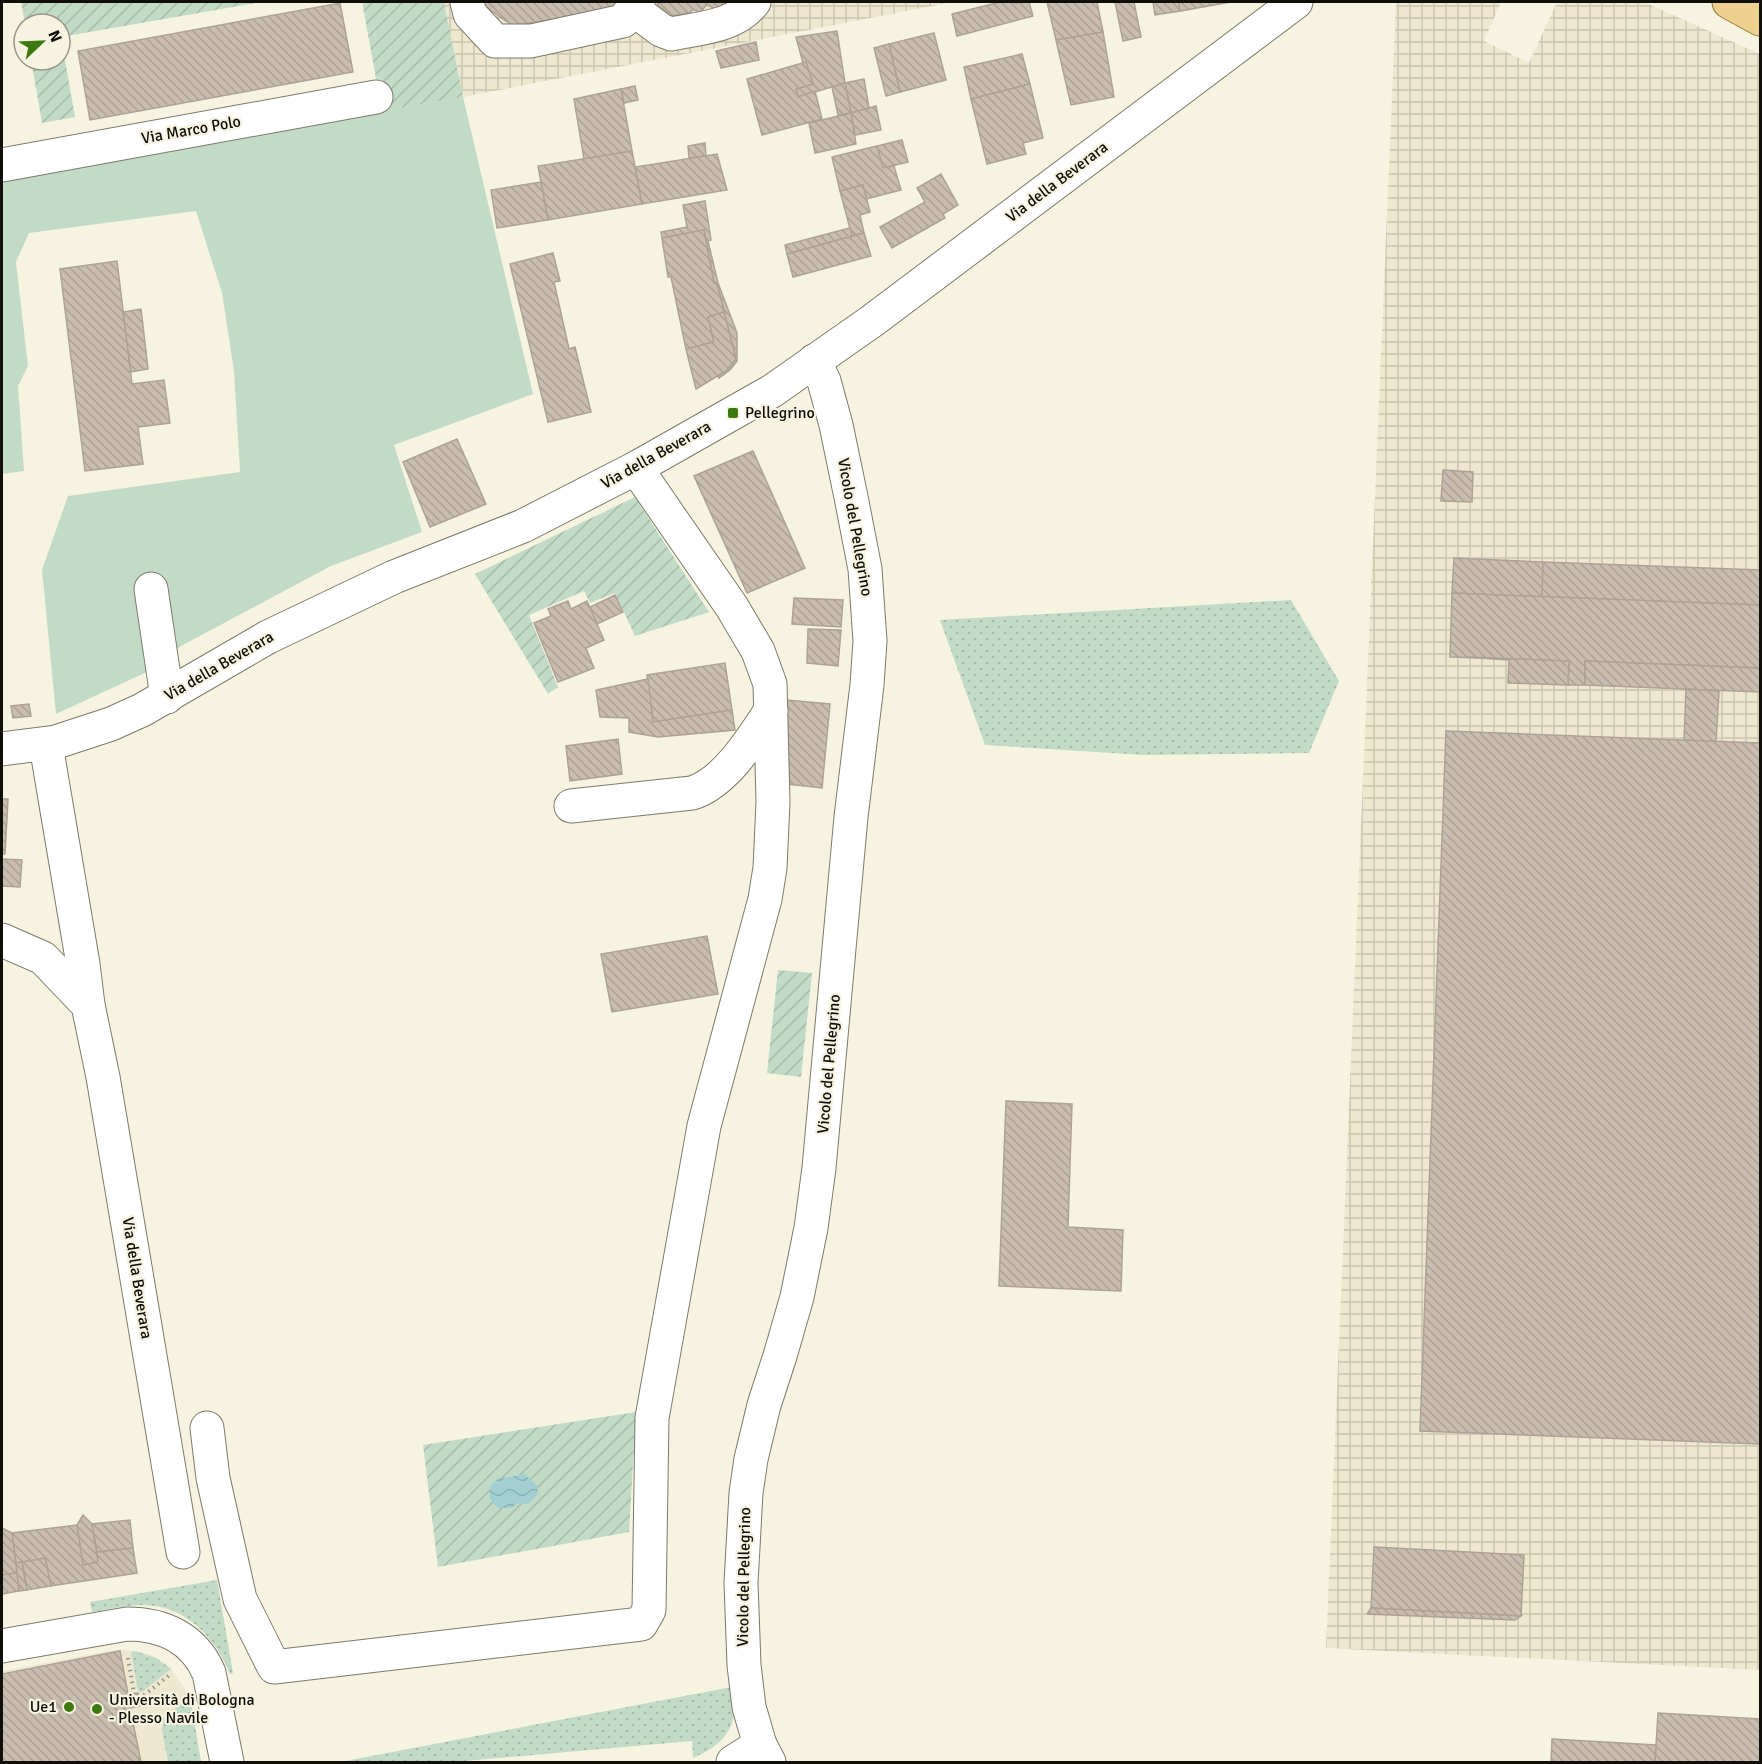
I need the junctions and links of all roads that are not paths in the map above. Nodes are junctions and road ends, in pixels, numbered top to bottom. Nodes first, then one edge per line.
1 (467, 2) edge
2 (754, 2) edge
3 (1296, 2) edge
4 (1729, 2) edge
5 (635, 5) edge
6 (1761, 19) edge
7 (376, 97) dead end
8 (3, 155) edge
9 (814, 361) junction
10 (636, 468) junction
11 (151, 589) dead end
12 (167, 697) junction
13 (771, 710) junction
14 (46, 745) junction
15 (2, 749) edge
16 (571, 806) dead end
17 (2, 940) edge
18 (88, 1005) junction
19 (207, 1428) dead end
20 (183, 1552) dead end
21 (2, 1646) edge
22 (754, 1757) edge
23 (227, 1762) edge

1 - 5 street
2 - 5 street
3 - 9 street, Via della Beverara
4 - 6 main road
7 - 8 street, Via Marco Polo
9 - 10 street, Via della Beverara
9 - 22 street, Vicolo del Pellegrino
10 - 12 street, Via della Beverara
10 - 13 street
11 - 12 street
12 - 14 street, Via della Beverara
13 - 16 street
13 - 19 street
14 - 15 street, Via della Beverara
14 - 18 street, Via della Beverara
17 - 18 street
18 - 20 street, Via della Beverara
21 - 23 street

